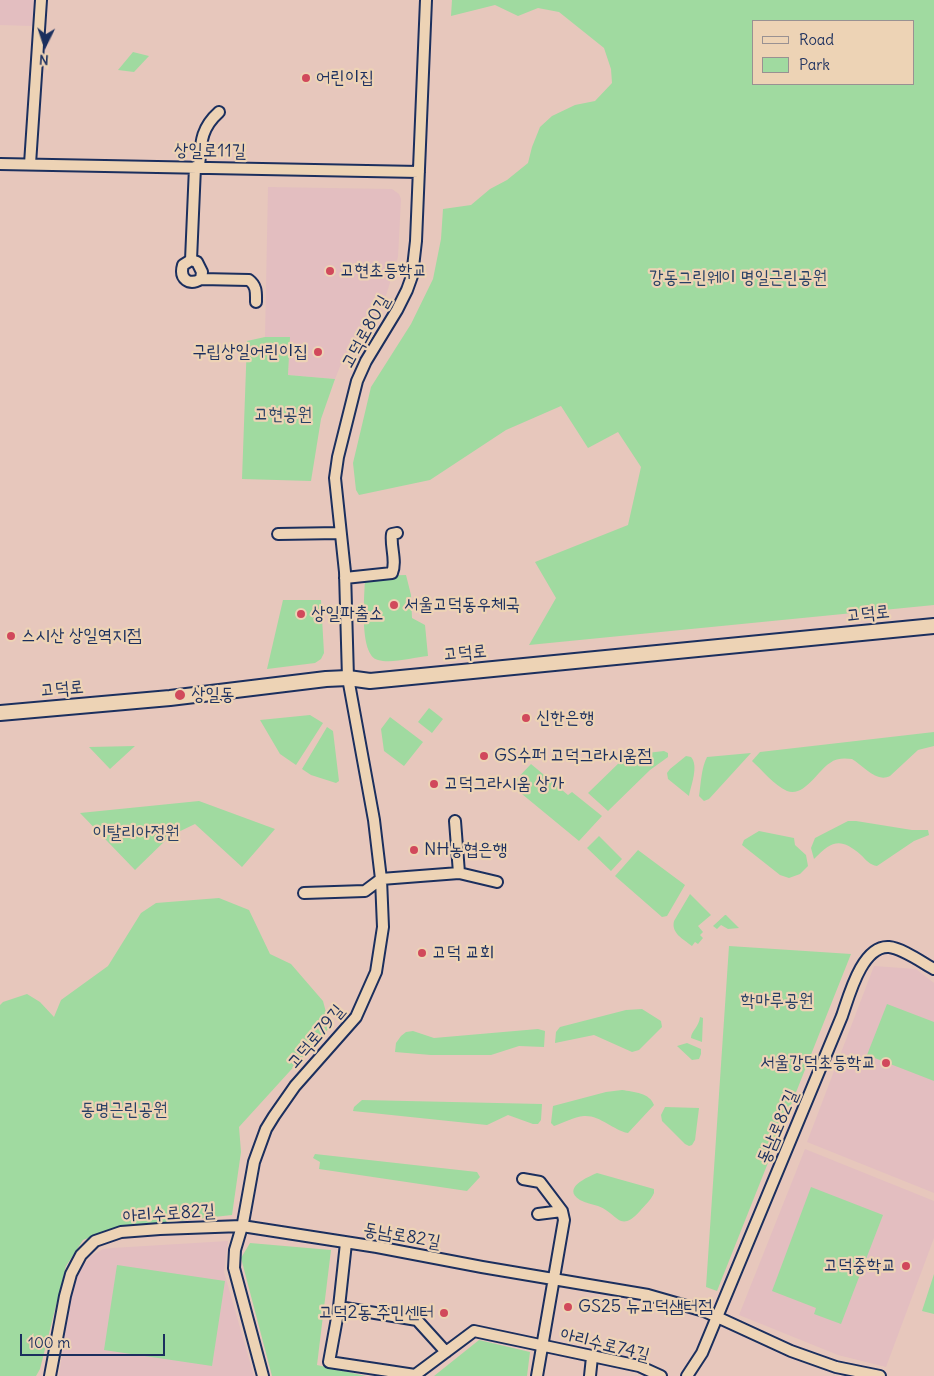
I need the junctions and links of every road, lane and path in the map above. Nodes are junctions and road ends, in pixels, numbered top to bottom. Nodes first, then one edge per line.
1 (42, 0) edge
2 (426, 0) edge
3 (219, 112) dead end
4 (0, 164) edge
5 (30, 164) junction
6 (197, 167) junction
7 (419, 172) junction
8 (191, 260) junction
9 (201, 278) junction
10 (256, 302) dead end
11 (340, 533) junction
12 (398, 533) dead end
13 (278, 534) dead end
14 (345, 578) junction
15 (934, 626) edge
16 (348, 678) junction
17 (0, 713) edge
18 (455, 821) dead end
19 (459, 873) junction
20 (381, 879) junction
21 (497, 882) dead end
22 (304, 893) dead end
23 (934, 970) edge
24 (523, 1179) dead end
25 (562, 1211) junction
26 (538, 1214) dead end
27 (242, 1226) junction
28 (346, 1243) junction
29 (552, 1279) junction
30 (339, 1307) junction
31 (716, 1317) junction
32 (542, 1346) junction
33 (446, 1352) junction
34 (592, 1357) junction
35 (330, 1362) joint
36 (638, 1371) edge
37 (50, 1376) edge
38 (263, 1376) edge
39 (537, 1376) edge
40 (590, 1376) edge
41 (661, 1376) edge
42 (688, 1376) edge
43 (880, 1376) edge

1 - 5 street
2 - 7 street, 고덕로80길
3 - 6 street
4 - 5 street, 상일로11길
5 - 6 street, 상일로11길
6 - 7 street, 상일로11길
6 - 8 street
7 - 11 street, 고덕로80길
8 - 9 street
8 - 9 street
9 - 10 street
11 - 13 street
11 - 14 street, 고덕로80길
12 - 14 street
14 - 16 street, 고덕로80길
15 - 16 main road, 고덕로
16 - 17 main road, 고덕로
16 - 20 street, 고덕로79길
18 - 19 street
19 - 20 street
19 - 21 street
20 - 22 street
20 - 27 street, 고덕로79길
23 - 31 street, 동남로82길
24 - 25 street
25 - 26 street
25 - 29 street
27 - 28 street, 동남로82길
27 - 37 street, 아리수로82길
27 - 38 street, 고덕로79길
28 - 29 street, 동남로82길
28 - 30 street, 동남로82길
29 - 31 street, 동남로82길
29 - 32 street
30 - 33 street
30 - 35 street, 동남로82길
31 - 42 street
31 - 43 street, 동남로82길
32 - 33 street, 아리수로74길
32 - 34 street, 아리수로74길
32 - 39 street
33 - 35 street, 아리수로74길
34 - 36 street, 아리수로74길
34 - 40 street
36 - 41 street, 아리수로74길

